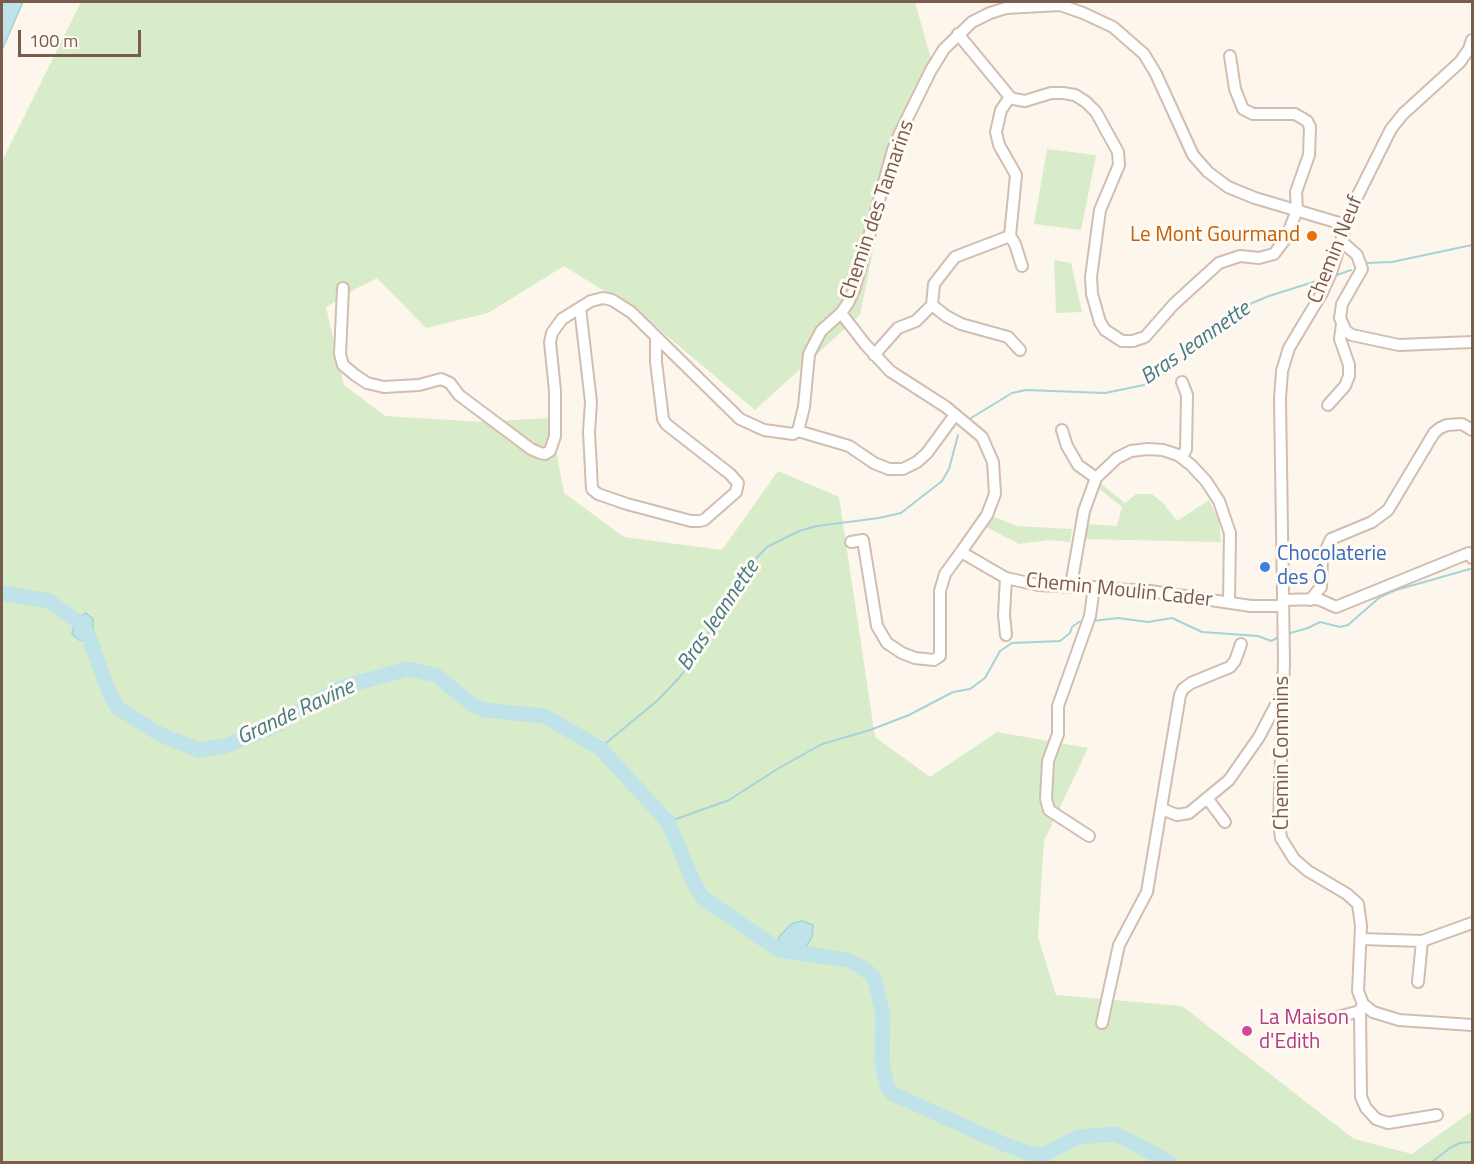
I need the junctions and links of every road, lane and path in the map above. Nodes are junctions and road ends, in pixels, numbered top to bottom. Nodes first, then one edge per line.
1 (958, 34) junction
2 (1473, 40) edge
3 (1230, 56) dead end
4 (1010, 97) junction
5 (1297, 210) junction
6 (1346, 225) junction
7 (1010, 236) junction
8 (1341, 241) junction
9 (1022, 266) dead end
10 (342, 288) dead end
11 (932, 305) junction
12 (580, 308) junction
13 (841, 313) junction
14 (1342, 324) junction
15 (656, 337) junction
16 (1473, 342) edge
17 (1020, 350) dead end
18 (874, 355) junction
19 (1182, 382) dead end
20 (1328, 405) dead end
21 (954, 416) junction
22 (1062, 430) dead end
23 (1473, 430) edge
24 (798, 431) junction
25 (1182, 458) junction
26 (1096, 478) junction
27 (851, 542) dead end
28 (961, 552) junction
29 (1473, 558) edge
30 (1006, 578) junction
31 (1071, 585) junction
32 (1094, 587) junction
33 (1310, 600) junction
34 (1229, 603) junction
35 (1283, 603) junction
36 (1006, 635) dead end
37 (1284, 643) joint
38 (1240, 644) dead end
39 (1282, 692) junction
40 (1207, 798) junction
41 (1162, 809) junction
42 (1225, 822) dead end
43 (1089, 836) dead end
44 (1473, 923) edge
45 (1360, 939) junction
46 (1422, 942) junction
47 (1418, 982) dead end
48 (1362, 1007) junction
49 (1310, 1019) dead end
50 (1102, 1023) dead end
51 (1473, 1025) edge
52 (1437, 1115) dead end

1 - 4 street
1 - 5 street, Chemin des Tamarins
1 - 13 street, Chemin des Tamarins
2 - 6 street, Chemin Neuf
3 - 5 street
4 - 5 street
4 - 7 street
5 - 6 street, Chemin des Tamarins
6 - 8 street, Chemin Neuf
7 - 9 street
7 - 11 street
8 - 14 street
8 - 35 street, Chemin Neuf
10 - 12 street
11 - 17 street
11 - 18 street
12 - 15 street
12 - 15 street
13 - 18 street, Chemin des Tamarins
13 - 24 street, Chemin des Tamarins
14 - 16 street
14 - 20 street
15 - 24 street
18 - 21 street, Chemin des Tamarins
19 - 25 street
21 - 24 street
21 - 28 street
22 - 26 street
23 - 33 street
25 - 26 street
25 - 34 street
26 - 31 street
27 - 28 street
28 - 30 street, Chemin Moulin Cader
29 - 33 street, Chemin Moulin Cader
30 - 31 street, Chemin Moulin Cader
30 - 36 street
31 - 32 street, Chemin Moulin Cader
32 - 34 street, Chemin Moulin Cader
32 - 43 street
33 - 35 street, Chemin Moulin Cader
34 - 35 street, Chemin Moulin Cader
35 - 37 street, Chemin Neuf
37 - 39 street, Chemin Commins
38 - 41 street
39 - 40 street
39 - 45 street, Chemin Commins
40 - 41 street
40 - 42 street
41 - 50 street
44 - 46 street
45 - 46 street
45 - 48 street, Chemin Commins
46 - 47 street
48 - 49 street
48 - 51 street
48 - 52 street, Chemin Commins

